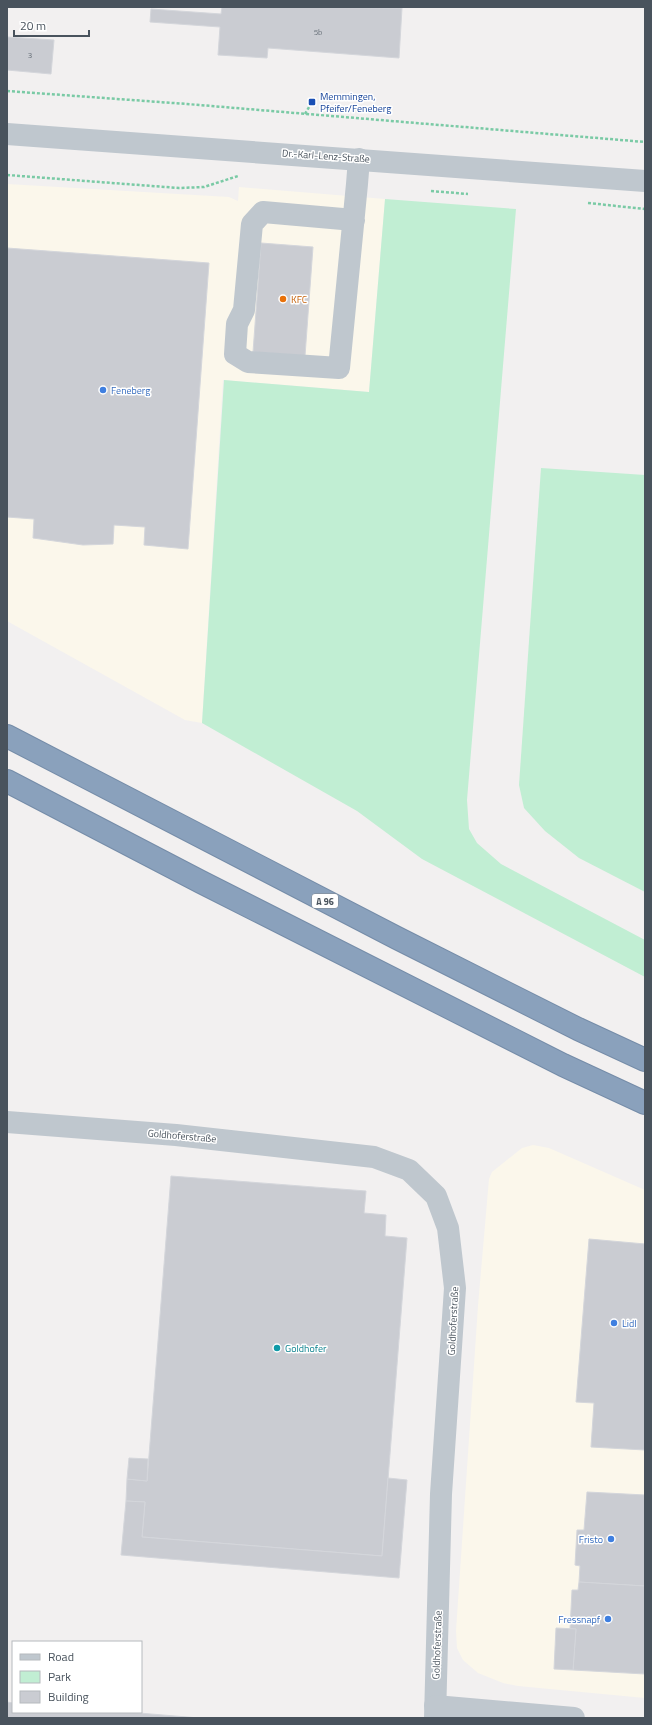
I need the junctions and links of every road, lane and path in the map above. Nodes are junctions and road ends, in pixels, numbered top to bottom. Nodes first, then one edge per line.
1 (7, 91) edge
2 (312, 102) dead end
3 (305, 114) junction
4 (7, 134) edge
5 (645, 142) edge
6 (360, 159) junction
7 (7, 175) edge
8 (244, 177) dead end
9 (645, 180) edge
10 (429, 191) dead end
11 (475, 194) dead end
12 (586, 202) dead end
13 (645, 209) edge
14 (354, 220) junction
15 (7, 736) edge
16 (7, 781) edge
17 (645, 1060) edge
18 (645, 1103) edge
19 (7, 1122) edge
20 (435, 1712) edge
21 (574, 1718) edge

1 - 3 path
2 - 3 path
3 - 5 path
4 - 6 street, Dr.-Karl-Lenz-Straße
6 - 9 street, Dr.-Karl-Lenz-Straße
6 - 14 street
7 - 8 path
10 - 11 path
12 - 13 path
14 - 14 street
15 - 17 highway, A 96
16 - 18 highway
19 - 20 street, Goldhoferstraße
20 - 21 street, Goldhoferstraße

